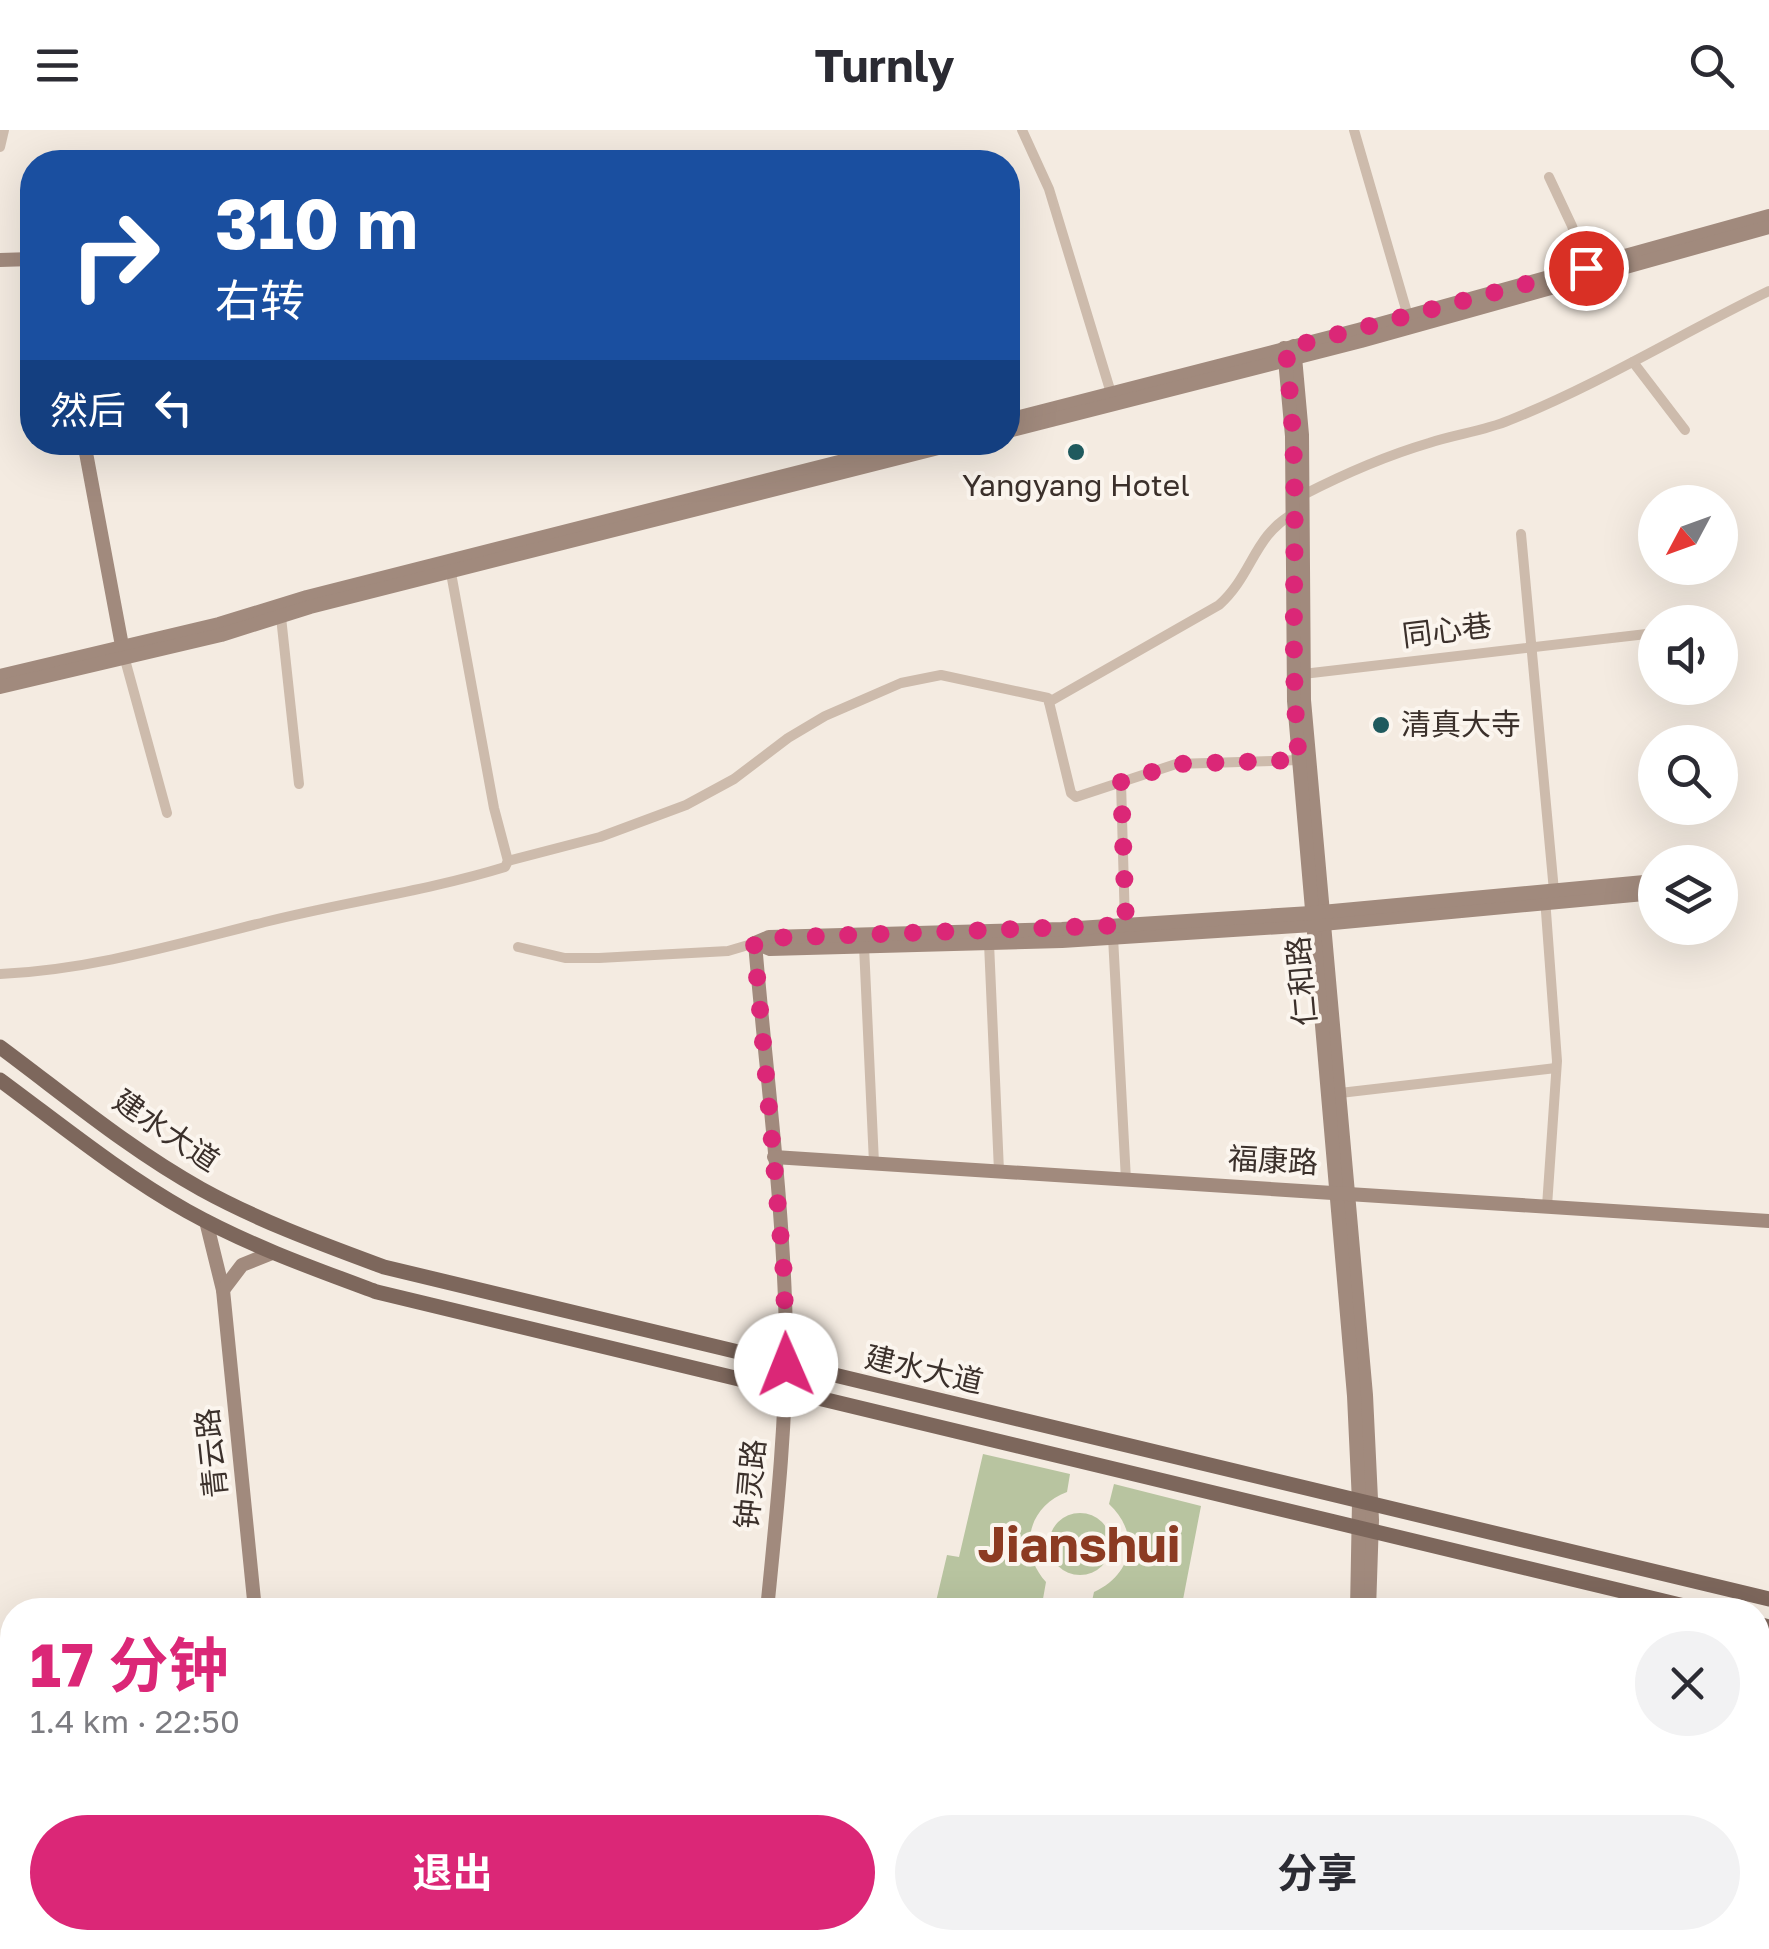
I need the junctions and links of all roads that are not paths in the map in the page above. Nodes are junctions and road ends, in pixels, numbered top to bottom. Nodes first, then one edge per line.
1 (4, 130) edge
2 (1022, 130) edge
3 (1354, 130) edge
4 (0, 146) edge
5 (1549, 178) dead end
6 (1769, 216) edge
7 (1769, 227) edge
8 (1586, 268) junction
9 (1769, 291) edge
10 (1410, 322) junction
11 (1290, 353) junction
12 (1633, 362) junction
13 (1112, 393) junction
14 (1020, 417) edge
15 (1020, 428) edge
16 (1685, 430) dead end
17 (86, 455) edge
18 (871, 455) edge
19 (908, 455) edge
20 (1303, 495) junction
21 (1293, 514) junction
22 (601, 529) junction
23 (1521, 534) dead end
24 (451, 574) junction
25 (281, 617) junction
26 (1638, 635) edge
27 (1532, 646) junction
28 (123, 651) junction
29 (1303, 674) junction
30 (0, 676) edge
31 (0, 687) edge
32 (1049, 702) junction
33 (1299, 760) junction
34 (1121, 782) junction
35 (299, 784) dead end
36 (167, 814) dead end
37 (508, 861) junction
38 (1638, 883) edge
39 (1638, 893) edge
40 (1548, 896) junction
41 (1317, 919) junction
42 (1126, 925) junction
43 (1113, 937) junction
44 (754, 943) junction
45 (989, 943) junction
46 (864, 946) junction
47 (518, 947) dead end
48 (0, 974) edge
49 (0, 1047) edge
50 (1556, 1068) junction
51 (0, 1080) edge
52 (1340, 1094) junction
53 (774, 1158) junction
54 (874, 1163) junction
55 (999, 1170) junction
56 (1126, 1180) junction
57 (1342, 1193) junction
58 (1547, 1206) junction
59 (1769, 1221) edge
60 (206, 1222) junction
61 (272, 1253) junction
62 (223, 1290) junction
63 (786, 1365) junction
64 (785, 1392) junction
65 (1366, 1503) junction
66 (1366, 1530) junction
67 (253, 1598) edge
68 (768, 1598) edge
69 (1358, 1598) edge
70 (1369, 1598) edge
71 (1651, 1598) edge
72 (1765, 1598) edge

1 - 4 street
2 - 13 street
3 - 10 street
5 - 8 street
6 - 8 main road
7 - 10 main road
8 - 10 main road
9 - 12 street
10 - 11 main road
11 - 13 main road
11 - 15 main road
11 - 20 main road, 仁和路
11 - 21 main road, 仁和路
12 - 16 street
12 - 20 street
13 - 14 main road
17 - 28 main road
18 - 22 main road
19 - 22 main road
20 - 29 main road, 仁和路
21 - 32 street
21 - 33 main road, 仁和路
22 - 24 main road
22 - 28 main road
23 - 27 street
24 - 25 main road
24 - 37 street
25 - 28 main road
25 - 35 street
26 - 27 street
27 - 29 street, 同心巷
27 - 40 street, 同心巷
28 - 30 main road
28 - 31 main road
28 - 36 street
29 - 41 main road, 仁和路
32 - 34 street
32 - 37 street
33 - 34 street
33 - 41 main road, 仁和路
34 - 42 street
37 - 48 street
38 - 40 main road
39 - 40 main road
40 - 41 main road
40 - 50 street, 同心巷
41 - 42 main road
41 - 43 main road
41 - 52 main road, 仁和路
41 - 57 main road, 仁和路
42 - 44 main road
43 - 45 main road
43 - 56 street
44 - 46 main road
44 - 47 street
44 - 53 main road, 钟灵路
45 - 46 main road
45 - 55 street
46 - 54 street
49 - 63 main road, 建水大道
50 - 52 street
50 - 58 street, 同心巷
51 - 60 main road, 建水大道
52 - 57 main road, 仁和路
53 - 54 main road, 福康路
53 - 63 main road, 钟灵路
54 - 55 main road, 福康路
55 - 56 main road, 福康路
56 - 57 main road, 福康路
57 - 58 main road, 福康路
57 - 65 main road, 仁和路
58 - 59 main road, 福康路
60 - 61 main road, 建水大道
60 - 62 main road, 青云路
61 - 62 main road
61 - 64 main road, 建水大道
62 - 67 main road, 青云路
63 - 64 main road, 钟灵路
63 - 65 main road, 建水大道
64 - 66 main road, 建水大道
64 - 68 main road, 钟灵路
65 - 66 main road, 仁和路
65 - 72 main road, 建水大道
66 - 69 main road, 仁和路
66 - 70 main road, 仁和路
66 - 71 main road, 建水大道

